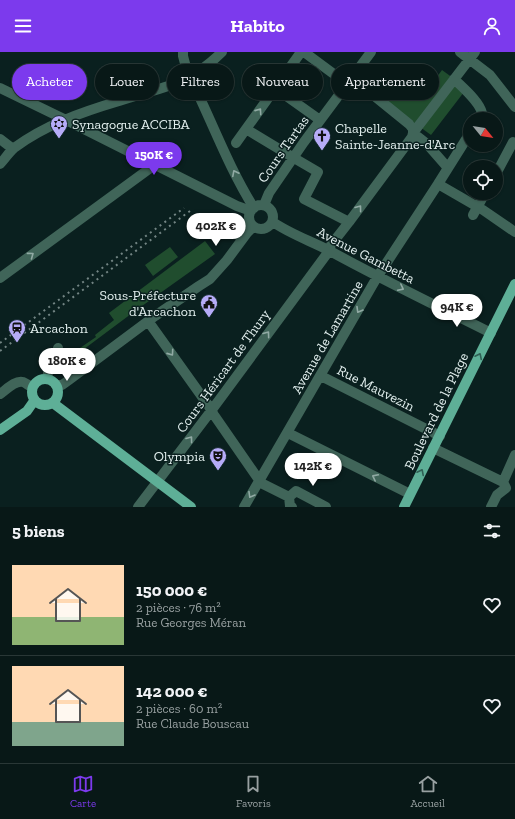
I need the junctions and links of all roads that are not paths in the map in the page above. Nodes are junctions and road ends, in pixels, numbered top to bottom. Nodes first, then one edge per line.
1 (183, 52) edge
2 (222, 52) edge
3 (371, 52) edge
4 (460, 52) edge
5 (307, 53) edge
6 (472, 56) edge
7 (185, 64) edge
8 (209, 64) edge
9 (297, 64) edge
10 (362, 64) edge
11 (331, 72) edge
12 (454, 79) junction
13 (167, 86) edge
14 (0, 88) edge
15 (200, 100) edge
16 (267, 100) edge
17 (292, 100) edge
18 (335, 100) edge
19 (379, 100) edge
20 (515, 107) edge
21 (482, 112) edge
22 (66, 120) junction
23 (320, 120) junction
24 (246, 129) junction
25 (413, 133) junction
26 (0, 139) edge
27 (513, 142) dead end
28 (236, 143) dead end
29 (463, 144) edge
30 (13, 149) junction
31 (294, 158) junction
32 (503, 161) edge
33 (153, 163) junction
34 (0, 164) edge
35 (448, 168) junction
36 (438, 184) junction
37 (482, 200) edge
38 (478, 210) junction
39 (254, 214) junction
40 (273, 222) junction
41 (348, 222) junction
42 (515, 232) edge
43 (329, 251) junction
44 (378, 277) junction
45 (0, 278) edge
46 (515, 284) edge
47 (148, 322) junction
48 (491, 332) junction
49 (58, 348) dead end
50 (320, 376) junction
51 (46, 379) junction
52 (56, 385) junction
53 (32, 387) junction
54 (0, 394) edge
55 (34, 401) junction
56 (53, 403) junction
57 (211, 411) junction
58 (0, 430) edge
59 (288, 433) junction
60 (440, 436) junction
61 (434, 448) junction
62 (515, 455) edge
63 (259, 480) junction
64 (158, 481) junction
65 (505, 485) junction
66 (410, 494) junction
67 (291, 502) edge
68 (138, 507) edge
69 (191, 507) edge
70 (244, 507) edge
71 (326, 507) edge
72 (404, 507) edge
73 (491, 507) edge

1 - 7 street
2 - 8 street
3 - 10 street, Cours Tartas
4 - 6 street
5 - 9 street
5 - 11 street
6 - 12 street, Cours Héricart de Thury
6 - 20 street
12 - 21 street
12 - 25 street, Cours Héricart de Thury
13 - 22 street
14 - 22 street
39 -> 15 street
24 -> 16 street
17 - 23 street
18 - 23 street, Cours Tartas
19 - 25 street
22 - 30 street
22 - 33 street
23 - 31 street, Cours Tartas
24 - 28 street
24 - 31 street
25 - 35 street
41 -> 25 street, Cours Héricart de Thury
26 - 30 street
27 - 32 street
29 - 35 street, Avenue de Lamartine
30 - 34 street
31 - 39 street, Cours Tartas
31 - 41 street
33 - 39 street
45 -> 33 street
35 - 36 street, Avenue de Lamartine
36 - 38 street
36 - 44 street, Avenue de Lamartine
37 - 38 street
38 - 42 street
39 - 40 street
39 - 40 street
39 - 47 street, Cours Tartas
40 - 43 street, Avenue Gambetta
41 - 43 street, Cours Héricart de Thury
43 - 44 street, Avenue Gambetta
57 -> 43 street, Cours Héricart de Thury
44 -> 48 street, Avenue Gambetta
44 -> 50 street, Avenue de Lamartine
46 - 48 main road, Boulevard de la Plage
47 - 52 street, Cours Tartas
47 -> 57 street
60 -> 48 main road, Boulevard de la Plage
49 - 51 street
50 - 59 street, Avenue de Lamartine
50 - 60 street, Rue Mauvezin
51 - 52 main road
51 - 53 main road
52 - 56 main road
53 - 54 street
53 - 55 main road
55 - 56 main road
55 - 58 main road
56 - 64 main road
57 - 63 street
64 -> 57 street, Cours Héricart de Thury
59 - 63 street, Avenue de Lamartine
66 -> 59 street
60 - 61 main road, Boulevard de la Plage
61 - 65 street
66 -> 61 main road, Boulevard de la Plage
62 - 65 street
63 - 67 street
63 -> 70 street, Avenue de Lamartine
64 - 68 street, Cours Héricart de Thury
64 - 69 main road
65 - 73 street
66 - 72 main road, Boulevard de la Plage
67 - 71 street

